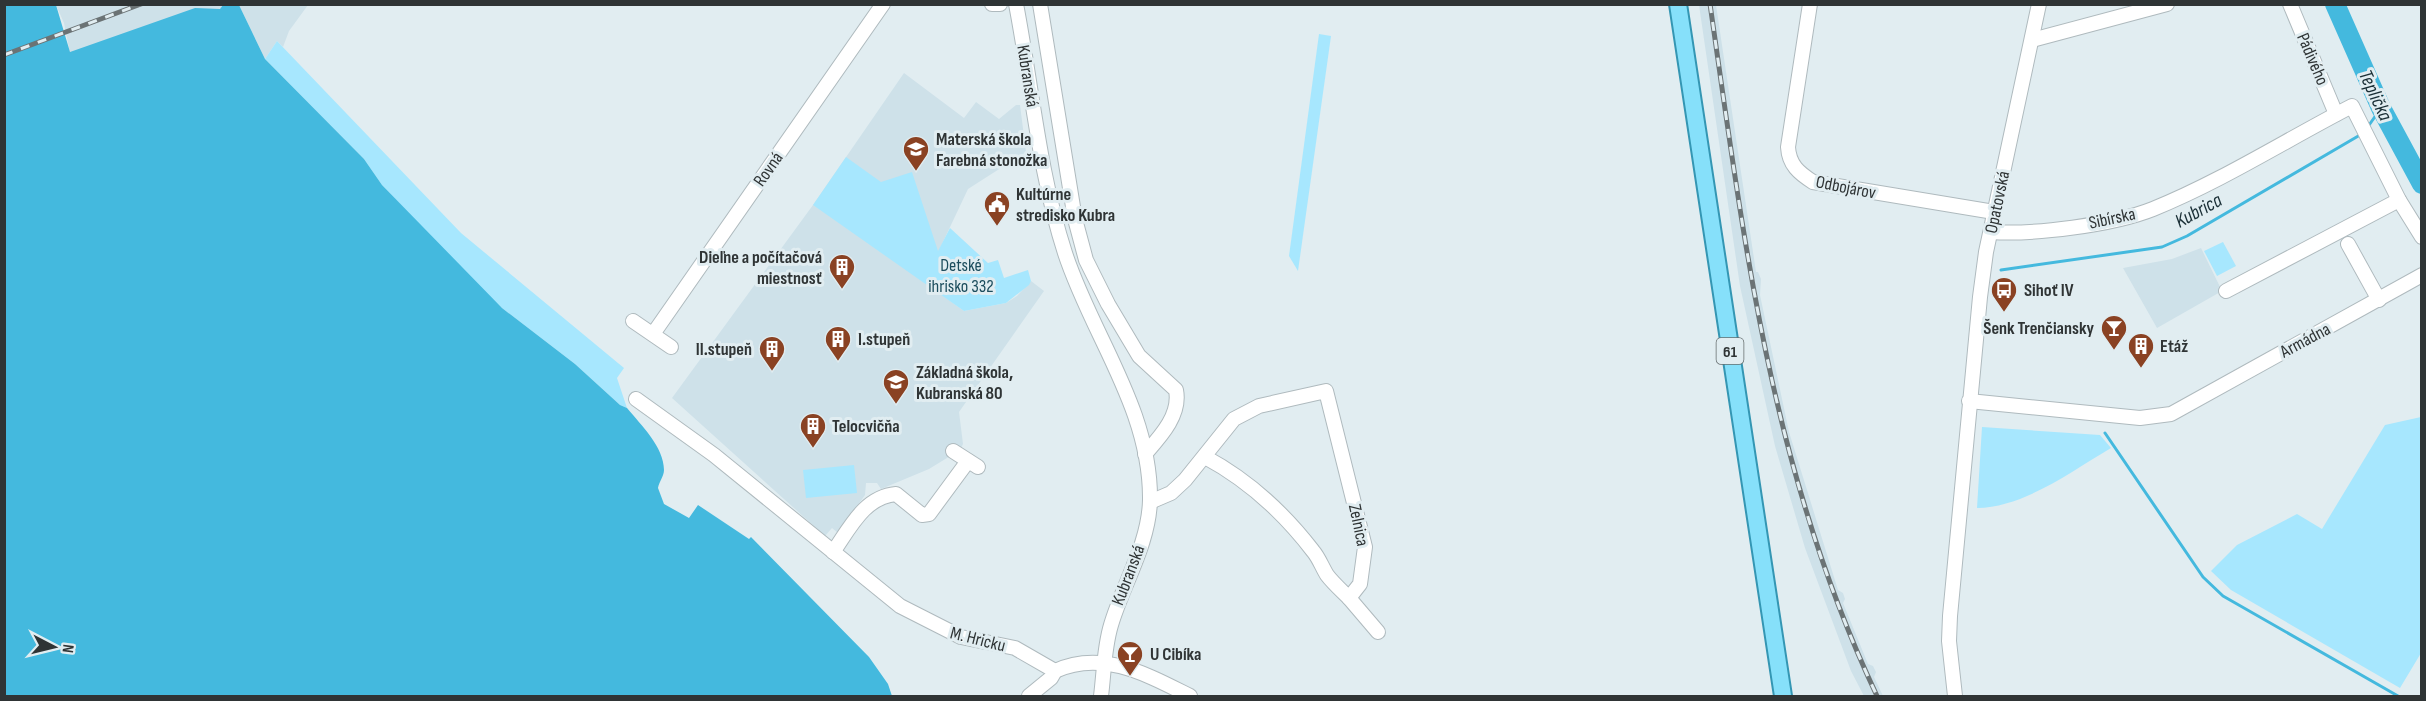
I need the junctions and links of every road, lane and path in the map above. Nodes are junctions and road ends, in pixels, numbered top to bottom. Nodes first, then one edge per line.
1 (883, 4) edge
2 (992, 4) edge
3 (1000, 4) edge
4 (1016, 4) edge
5 (1040, 4) edge
6 (1678, 4) edge
7 (1810, 4) edge
8 (2039, 4) edge
9 (2167, 4) edge
10 (2290, 4) edge
11 (1043, 24) junction
12 (1020, 28) junction
13 (2032, 40) junction
14 (2336, 114) junction
15 (1058, 119) junction
16 (1035, 124) junction
17 (2399, 201) junction
18 (1994, 212) junction
19 (1075, 219) junction
20 (1056, 223) junction
21 (1990, 231) junction
22 (2421, 237) edge
23 (2348, 244) dead end
24 (2421, 275) edge
25 (2226, 291) dead end
26 (2379, 300) junction
27 (1108, 304) junction
28 (1090, 312) junction
29 (633, 321) dead end
30 (653, 334) junction
31 (671, 347) dead end
32 (1139, 356) junction
33 (1117, 368) junction
34 (636, 399) dead end
35 (1969, 401) junction
36 (953, 451) dead end
37 (1145, 454) junction
38 (1205, 457) junction
39 (1150, 502) junction
40 (833, 552) junction
41 (1349, 598) junction
42 (1378, 632) dead end
43 (1104, 663) junction
44 (1055, 671) junction
45 (1029, 696) edge
46 (1101, 696) edge
47 (1190, 696) edge
48 (1783, 696) edge
49 (1955, 696) edge

1 - 30 street, Rovná
2 - 3 street
4 - 12 street, Kubranská
5 - 11 street, Kubranská
6 - 48 main road, 61
7 - 18 street, Odbojárov
8 - 13 street, Opatovská
9 - 13 street
10 - 14 street, Pádivého
11 - 12 street, Kubranská
11 - 15 street, Kubranská
12 - 16 street, Kubranská
13 - 18 street, Opatovská
14 - 17 street, Sibírska
14 - 21 street, Sibírska
15 - 16 street, Kubranská
15 - 19 street, Kubranská
16 - 20 street, Kubranská
17 - 22 street
17 - 25 street
18 - 21 street, Opatovská
19 - 20 street
19 - 27 street, Kubranská
20 - 28 street, Kubranská
21 - 35 street, Opatovská
23 - 26 street
24 - 26 street, Armádna
26 - 35 street, Armádna
27 - 28 street
27 - 32 street, Kubranská
28 - 33 street, Kubranská
29 - 30 street
30 - 31 street
32 - 33 street
32 - 37 street, Kubranská
33 - 37 street, Kubranská
34 - 40 street, M. Hricku
35 - 49 street, Opatovská
36 - 40 street
37 - 39 street, Kubranská
38 - 39 street, Zelnica
38 - 41 street
38 - 41 street, Zelnica
39 - 43 street, Kubranská
40 - 44 street, M. Hricku
41 - 42 street
43 - 44 street
43 - 46 street, Kubranská
43 - 47 street
44 - 45 street

